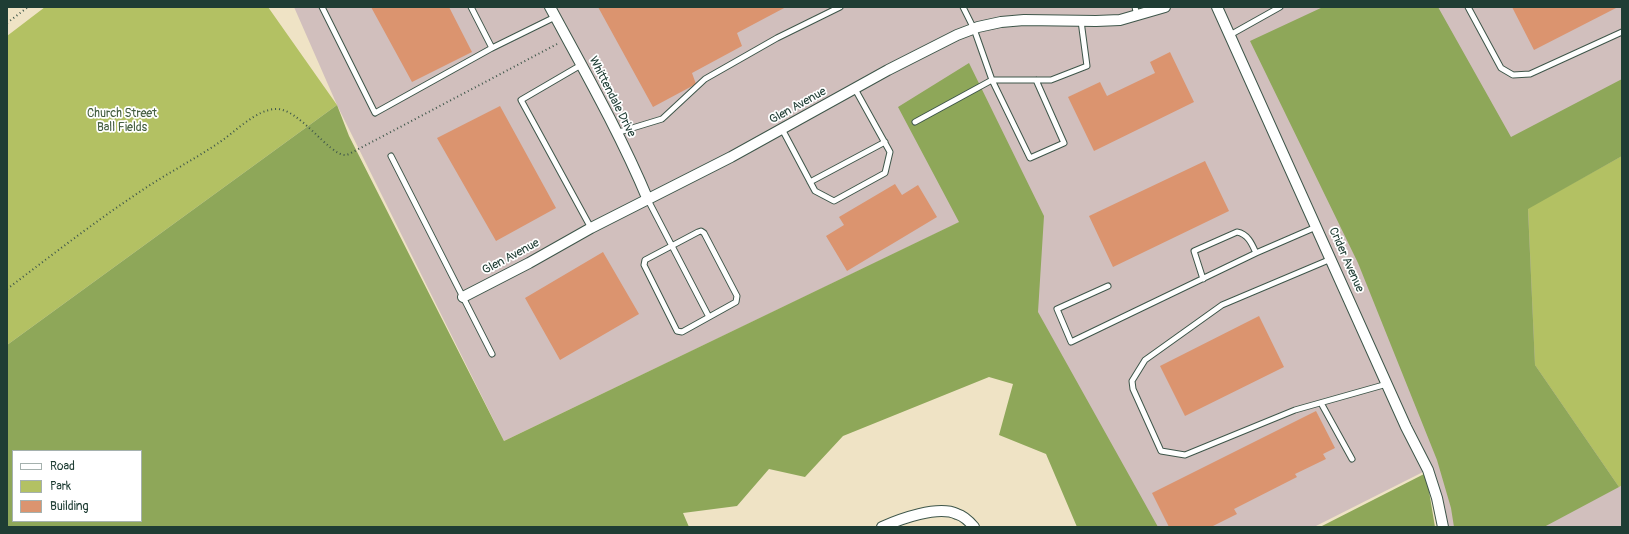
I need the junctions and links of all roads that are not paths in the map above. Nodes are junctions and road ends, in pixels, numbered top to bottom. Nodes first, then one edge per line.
1 (322, 7) edge
2 (471, 7) edge
3 (550, 7) edge
4 (840, 7) edge
5 (963, 7) edge
6 (1165, 7) edge
7 (1217, 7) edge
8 (1280, 7) edge
9 (1468, 7) edge
10 (1136, 11) edge
11 (555, 17) junction
12 (1081, 21) junction
13 (974, 29) junction
14 (1622, 32) edge
15 (1230, 35) junction
16 (492, 48) junction
17 (581, 65) junction
18 (992, 80) junction
19 (1036, 80) junction
20 (855, 89) junction
21 (915, 122) dead end
22 (782, 129) junction
23 (616, 134) junction
24 (885, 142) junction
25 (390, 156) dead end
26 (810, 182) junction
27 (648, 200) junction
28 (1316, 227) junction
29 (591, 228) junction
30 (671, 246) junction
31 (1256, 254) junction
32 (1331, 259) junction
33 (1203, 279) junction
34 (1108, 286) dead end
35 (463, 297) junction
36 (709, 318) junction
37 (492, 354) dead end
38 (1388, 384) junction
39 (1321, 403) junction
40 (1352, 459) dead end
41 (882, 527) edge
42 (974, 527) edge
43 (1443, 527) edge

1 - 16 lane
2 - 16 lane
3 - 11 street, Whittendale Drive
4 - 23 lane
5 - 13 lane
6 - 10 street, Glen Avenue
7 - 15 street, Crider Avenue
8 - 15 lane
9 - 14 lane
10 - 12 street, Glen Avenue
11 - 16 lane
11 - 17 street, Whittendale Drive
12 - 13 street, Glen Avenue
12 - 19 lane
13 - 18 lane
13 - 20 street, Glen Avenue
15 - 28 street, Crider Avenue
17 - 23 street, Whittendale Drive
17 - 29 lane
18 - 19 lane
18 - 19 lane
18 - 21 lane
20 - 22 street, Glen Avenue
20 - 24 lane
22 - 26 lane
22 - 27 street, Glen Avenue
23 - 27 street, Whittendale Drive
24 - 26 lane
24 - 26 lane
25 - 35 lane
27 - 29 street, Glen Avenue
27 - 30 lane
28 - 31 lane
28 - 32 street, Crider Avenue
29 - 35 street, Glen Avenue
30 - 36 lane
30 - 36 lane
30 - 36 lane
31 - 33 lane
31 - 33 lane
32 - 38 street, Crider Avenue
32 - 39 lane
33 - 34 lane
35 - 37 lane
38 - 39 lane
38 - 43 street, Crider Avenue
39 - 40 lane
41 - 42 street

